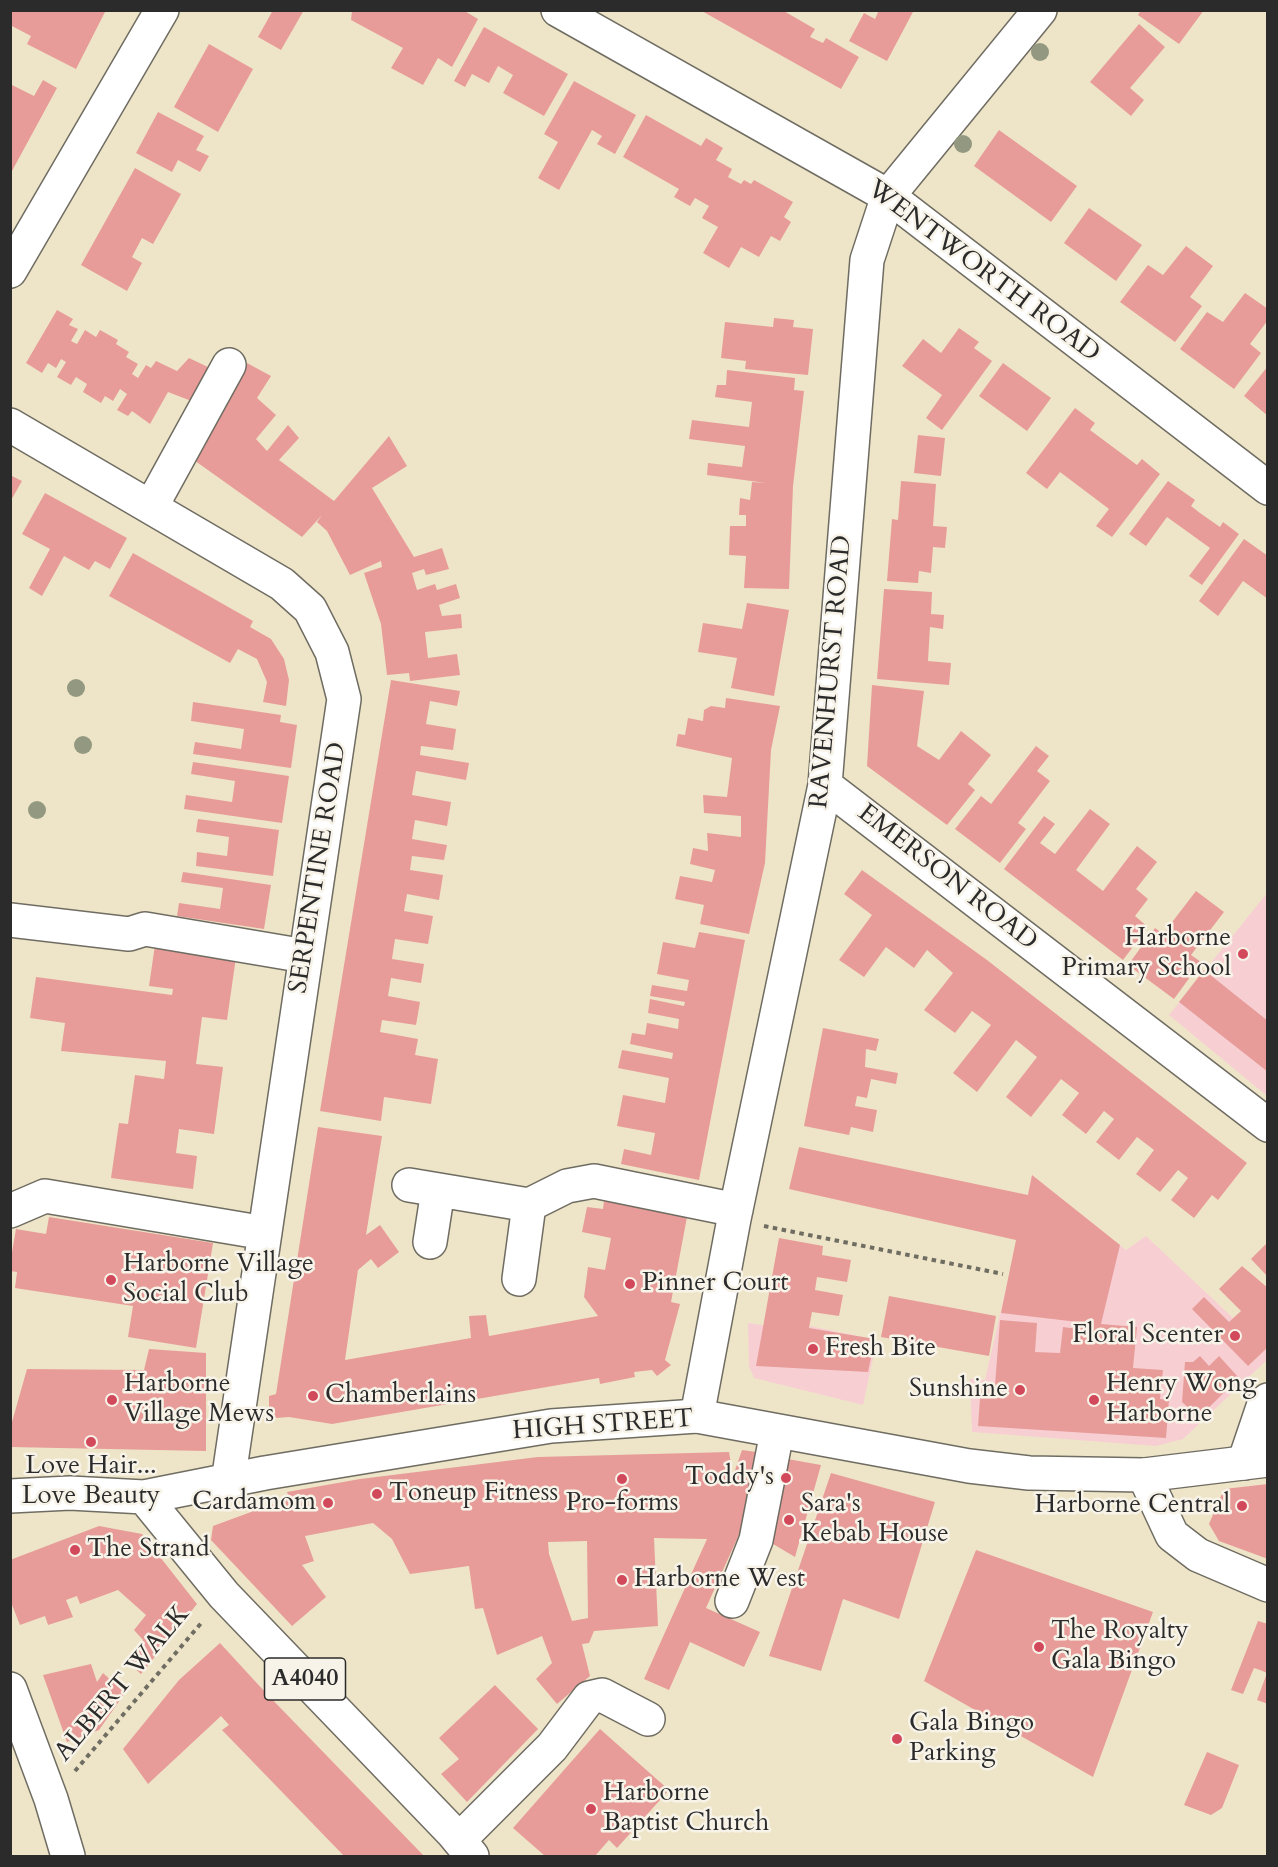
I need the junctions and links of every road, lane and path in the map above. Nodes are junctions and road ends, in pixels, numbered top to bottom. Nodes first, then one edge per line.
1 (162, 10) edge
2 (558, 10) edge
3 (1040, 10) edge
4 (888, 196) junction
5 (10, 271) edge
6 (229, 365) dead end
7 (10, 425) edge
8 (1268, 488) edge
9 (151, 507) junction
10 (825, 785) junction
11 (10, 920) edge
12 (305, 956) junction
13 (1268, 1125) edge
14 (529, 1205) junction
15 (10, 1211) edge
16 (735, 1215) junction
17 (265, 1233) junction
18 (430, 1242) dead end
19 (1003, 1274) dead end
20 (519, 1279) dead end
21 (1268, 1400) edge
22 (697, 1416) junction
23 (777, 1432) junction
24 (1256, 1461) edge
25 (1144, 1475) junction
26 (228, 1482) junction
27 (10, 1496) edge
28 (144, 1497) junction
29 (1268, 1585) edge
30 (224, 1595) junction
31 (732, 1601) dead end
32 (10, 1689) edge
33 (648, 1719) dead end
34 (51, 1799) junction
35 (466, 1849) edge
36 (68, 1857) edge

1 - 5 street
2 - 4 street, WENTWORTH ROAD
3 - 4 street, RAVENHURST ROAD
4 - 8 street, WENTWORTH ROAD
4 - 10 street, RAVENHURST ROAD
6 - 9 street
7 - 9 street, SERPENTINE ROAD
9 - 12 street, SERPENTINE ROAD
10 - 13 street, EMERSON ROAD
10 - 16 street, RAVENHURST ROAD
11 - 12 street
12 - 17 street, SERPENTINE ROAD
14 - 16 street
14 - 18 street
14 - 20 street
15 - 17 street
16 - 19 path
16 - 22 street, RAVENHURST ROAD
17 - 26 street, SERPENTINE ROAD
21 - 24 street
22 - 23 street, HIGH STREET
22 - 26 street, HIGH STREET
23 - 25 street, HIGH STREET
23 - 31 street
24 - 25 street, HIGH STREET
25 - 29 street
26 - 28 street, HIGH STREET
27 - 28 street, HIGH STREET
28 - 30 street, A4040
30 - 34 path, ALBERT WALK
30 - 35 street, A4040
32 - 34 street
33 - 35 street
34 - 36 street

